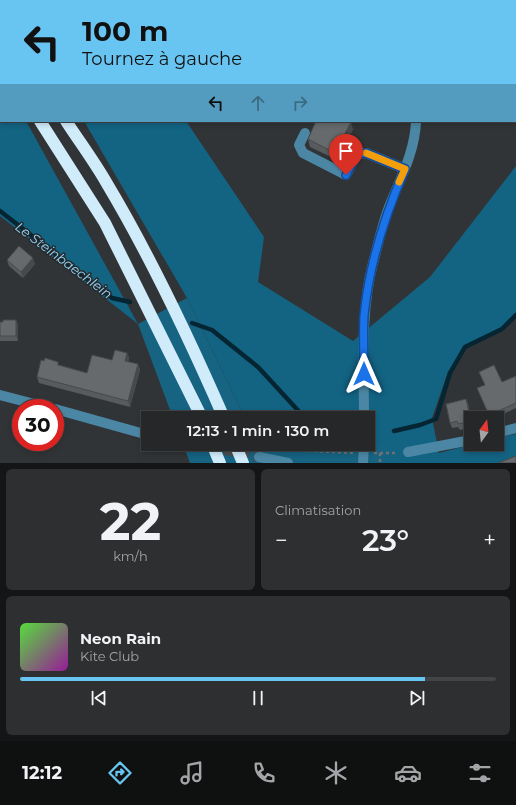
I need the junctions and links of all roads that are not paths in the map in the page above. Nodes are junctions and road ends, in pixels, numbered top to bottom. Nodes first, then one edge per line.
1 (41, 122) edge
2 (67, 122) edge
3 (416, 122) edge
4 (305, 133) dead end
5 (405, 169) junction
6 (0, 394) edge
7 (18, 399) edge
8 (199, 411) edge
9 (221, 411) edge
10 (364, 411) edge
11 (64, 412) edge
12 (516, 428) edge
13 (504, 431) edge
14 (141, 433) edge
15 (464, 441) edge
16 (215, 451) edge
17 (238, 451) edge
18 (408, 452) road end
19 (259, 457) tunnel mouth
20 (220, 463) edge
21 (243, 463) edge
22 (288, 463) edge

1 - 8 highway
2 - 9 highway
3 - 5 street
4 - 5 street
5 - 10 street
6 - 7 street
11 - 14 street
12 - 13 street
15 - 18 street
16 - 20 highway
17 - 21 highway
19 - 22 street

